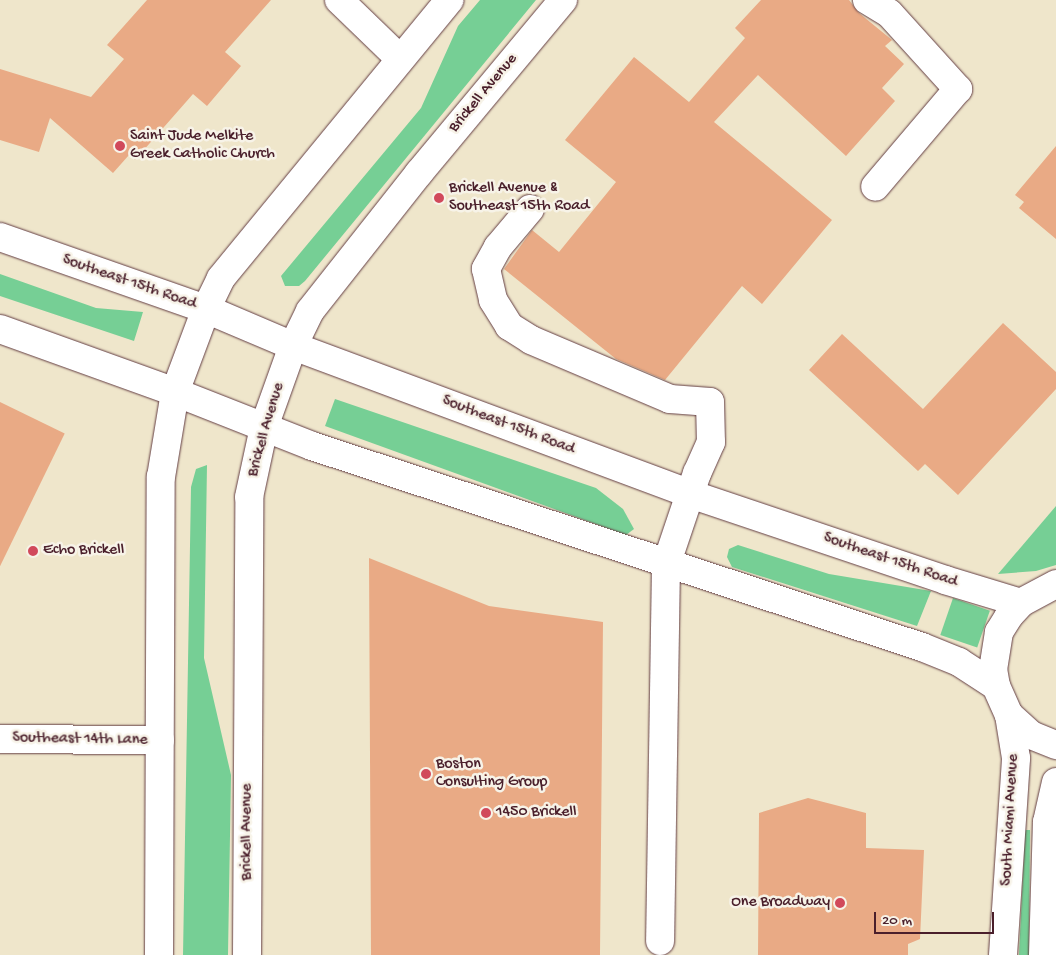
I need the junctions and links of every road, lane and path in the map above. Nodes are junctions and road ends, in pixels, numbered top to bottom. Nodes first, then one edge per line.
1 (339, 0) edge
2 (449, 0) edge
3 (563, 0) edge
4 (867, 0) edge
5 (400, 58) junction
6 (875, 187) dead end
7 (530, 208) dead end
8 (0, 237) edge
9 (206, 310) junction
10 (0, 329) edge
11 (293, 346) junction
12 (175, 392) junction
13 (264, 427) junction
14 (690, 494) junction
15 (666, 565) junction
16 (1056, 584) edge
17 (1021, 603) junction
18 (996, 686) junction
19 (1009, 715) junction
20 (0, 739) edge
21 (160, 740) junction
22 (1056, 746) edge
23 (1056, 782) edge
24 (660, 941) dead end
25 (159, 955) edge
26 (248, 955) edge
27 (1003, 955) edge
28 (1043, 955) edge

1 - 5 main road
2 - 5 main road
3 - 11 main road, Brickell Avenue
4 - 6 main road
5 - 9 main road
7 - 14 main road
8 - 9 main road, Southeast 15th Road
9 - 11 main road, Southeast 15th Road
9 - 12 main road
10 - 12 main road
11 - 13 main road, Brickell Avenue
11 - 14 main road, Southeast 15th Road
12 - 13 main road
12 - 21 main road
13 - 15 main road
13 - 26 main road, Brickell Avenue
14 - 15 main road
14 - 17 main road, Southeast 15th Road
15 - 18 main road
15 - 24 main road
16 - 17 main road
17 - 18 main road
18 - 19 main road
19 - 22 main road
19 - 27 main road, South Miami Avenue
20 - 21 main road, Southeast 14th Lane
21 - 25 main road
23 - 28 main road

